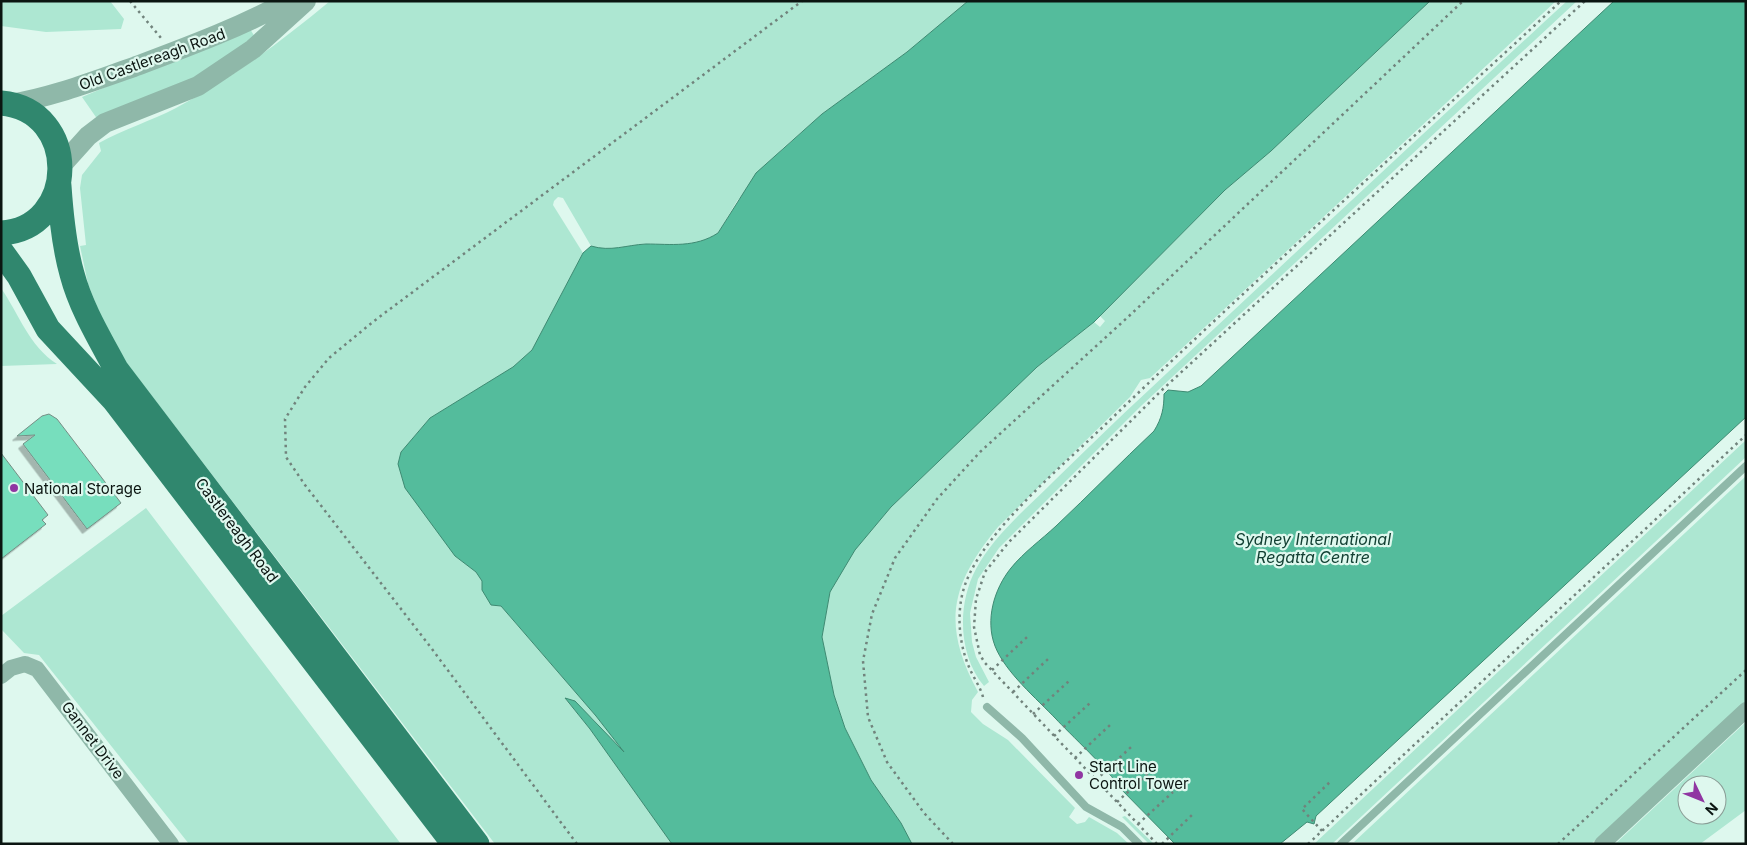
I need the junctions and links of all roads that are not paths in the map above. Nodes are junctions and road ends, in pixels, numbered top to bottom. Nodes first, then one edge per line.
1 (288, 1) edge
2 (306, 1) edge
3 (6, 104) edge
4 (60, 176) junction
5 (1, 232) edge
6 (1, 251) edge
7 (1746, 466) edge
8 (1, 676) edge
9 (987, 707) road end
10 (1746, 710) edge
11 (171, 844) edge
12 (454, 844) edge
13 (477, 844) edge
14 (1139, 844) edge
15 (1341, 844) edge
16 (1602, 844) edge

1 - 3 street, Old Castlereagh Road
2 - 4 street, Old Castlereagh Road
3 - 4 main road, Castlereagh Road
4 - 5 main road
4 - 13 main road, Castlereagh Road
6 - 12 main road, Castlereagh Road
7 - 15 lane
8 - 11 street, Gannet Drive
9 - 14 lane
10 - 16 street

